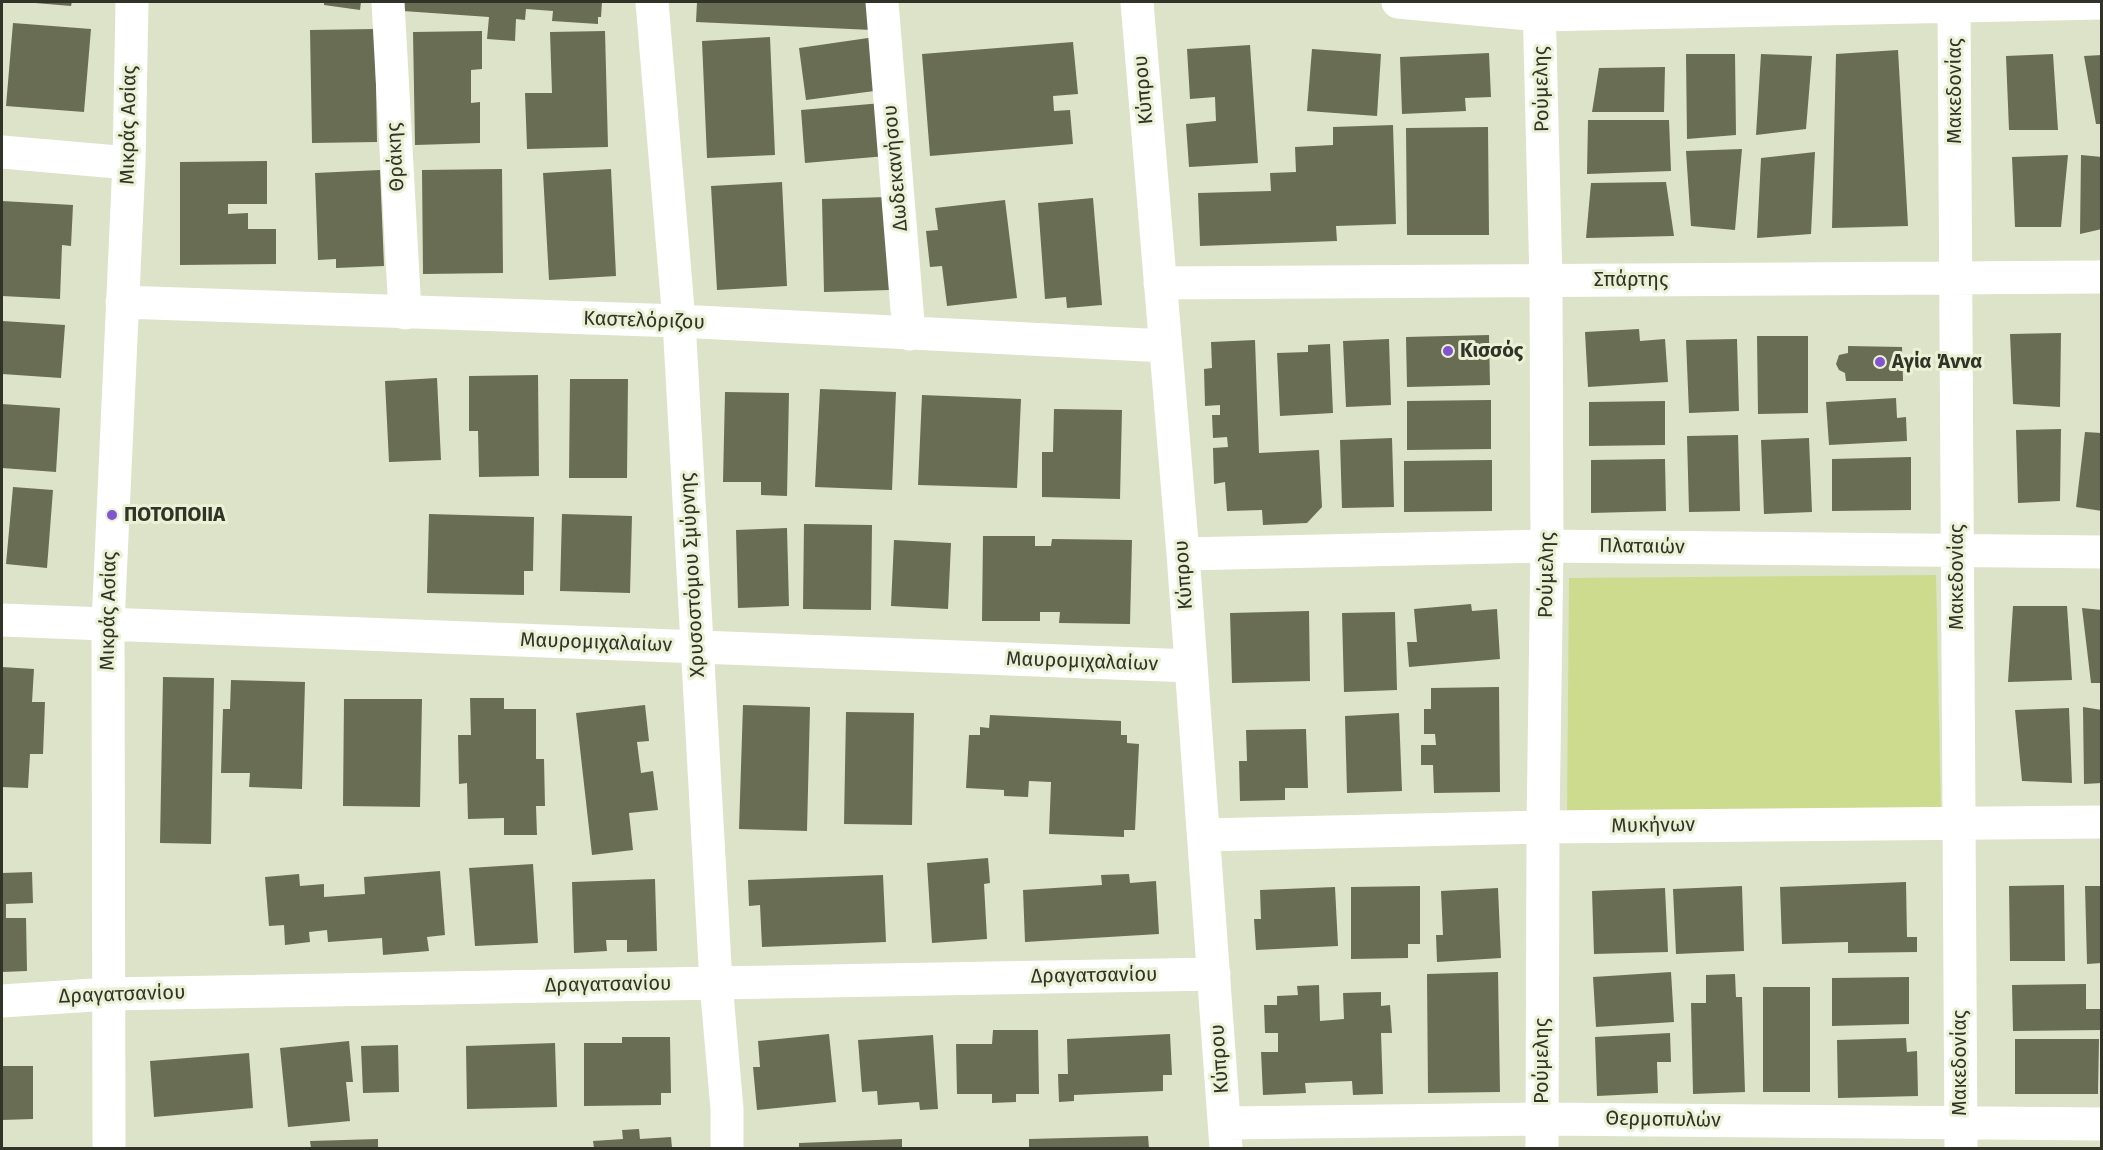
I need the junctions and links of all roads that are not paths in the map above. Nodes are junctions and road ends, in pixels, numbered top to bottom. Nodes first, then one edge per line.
1 (132, 2) edge
2 (388, 2) edge
3 (652, 2) edge
4 (882, 2) edge
5 (1137, 2) edge
6 (1398, 2) edge
7 (2102, 3) edge
8 (1954, 4) edge
9 (1540, 8) edge
10 (2, 153) edge
11 (129, 163) junction
12 (2102, 277) edge
13 (1956, 278) junction
14 (1546, 281) junction
15 (1160, 283) junction
16 (122, 303) junction
17 (405, 314) junction
18 (679, 321) junction
19 (909, 334) junction
20 (1166, 346) junction
21 (1547, 546) junction
22 (1957, 550) junction
23 (2102, 552) edge
24 (1183, 554) junction
25 (2, 620) edge
26 (108, 624) junction
27 (697, 647) junction
28 (1191, 666) junction
29 (2102, 822) edge
30 (1959, 823) junction
31 (1543, 826) junction
32 (1204, 835) junction
33 (1214, 974) junction
34 (716, 982) junction
35 (109, 994) junction
36 (2, 1000) edge
37 (2102, 1124) edge
38 (1542, 1134) edge
39 (1226, 1136) edge
40 (1961, 1136) edge
41 (109, 1149) edge
42 (727, 1149) edge

1 - 11 street, Μικράς Ασίας
2 - 17 street, Θράκης
3 - 18 street, Χρυσοστόμου Σμύρνης
4 - 19 street, Δωδεκανήσου
5 - 15 street, Κύπρου
6 - 9 street
7 - 8 street
8 - 9 street
8 - 13 street, Μακεδονίας
9 - 14 street, Ρούμελης
10 - 11 street
11 - 16 street, Μικράς Ασίας
12 - 13 street, Σπάρτης
13 - 14 street, Σπάρτης
13 - 22 street, Μακεδονίας
14 - 15 street, Σπάρτης
14 - 21 street, Ρούμελης
15 - 20 street, Κύπρου
16 - 17 street, Καστελόριζου
16 - 26 street, Μικράς Ασίας
17 - 18 street, Καστελόριζου
18 - 19 street, Καστελόριζου
18 - 27 street, Χρυσοστόμου Σμύρνης
19 - 20 street, Καστελόριζου
20 - 24 street, Κύπρου
21 - 22 street, Πλαταιών
21 - 24 street, Πλαταιών
21 - 31 street, Ρούμελης
22 - 23 street, Πλαταιών
22 - 30 street, Μακεδονίας
24 - 28 street, Κύπρου
25 - 26 street, Μαυρομιχαλαίων
26 - 27 street, Μαυρομιχαλαίων
26 - 35 street, Μικράς Ασίας
27 - 28 street, Μαυρομιχαλαίων
27 - 34 street, Χρυσοστόμου Σμύρνης
28 - 32 street, Κύπρου
29 - 30 street, Μυκήνων
30 - 31 street, Μυκήνων
30 - 40 street, Μακεδονίας
31 - 32 street, Μυκήνων
31 - 38 street, Ρούμελης
32 - 33 street, Κύπρου
33 - 34 street, Δραγατσανίου
33 - 39 street, Κύπρου
34 - 35 street, Δραγατσανίου
34 - 42 street, Χρυσοστόμου Σμύρνης
35 - 36 street, Δραγατσανίου
35 - 41 street, Μικράς Ασίας
37 - 40 street, Θερμοπυλών
38 - 39 street, Θερμοπυλών
38 - 40 street, Θερμοπυλών

